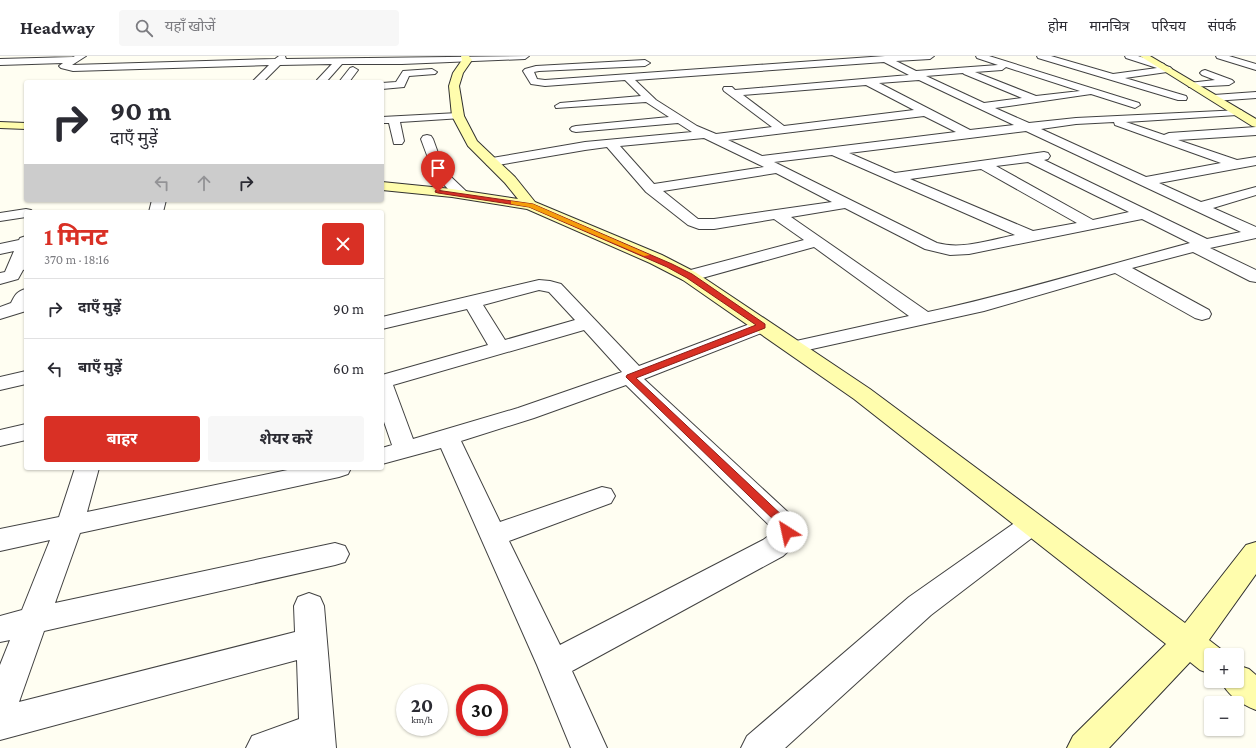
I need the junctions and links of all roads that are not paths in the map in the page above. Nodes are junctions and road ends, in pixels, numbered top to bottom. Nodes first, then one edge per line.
1 (36, 56) edge
2 (123, 56) edge
3 (162, 56) edge
4 (229, 56) edge
5 (491, 56) edge
6 (525, 56) edge
7 (930, 56) edge
8 (980, 56) edge
9 (1041, 56) edge
10 (1129, 56) edge
11 (1144, 56) edge
12 (1220, 56) edge
13 (75, 57) edge
14 (466, 57) edge
15 (325, 58) edge
16 (881, 58) edge
17 (281, 59) edge
18 (361, 59) edge
19 (642, 59) edge
20 (428, 60) junction
21 (10, 61) edge
22 (338, 61) junction
23 (219, 64) junction
24 (128, 66) junction
25 (148, 66) junction
26 (1013, 66) junction
27 (104, 67) junction
28 (1256, 67) edge
29 (1164, 68) junction
30 (962, 70) junction
31 (452, 71) junction
32 (421, 72) junction
33 (705, 72) junction
34 (1205, 72) dead end
35 (406, 73) junction
36 (392, 74) dead end
37 (363, 75) dead end
38 (657, 75) junction
39 (348, 76) edge
40 (917, 76) junction
41 (111, 77) dead end
42 (627, 77) junction
43 (1110, 77) junction
44 (259, 80) edge
45 (322, 80) dead end
46 (868, 82) junction
47 (545, 83) junction
48 (1193, 85) junction
49 (384, 86) edge
50 (732, 92) junction
51 (1094, 92) junction
52 (1256, 95) edge
53 (1182, 98) dead end
54 (1214, 98) junction
55 (649, 99) junction
56 (1035, 99) junction
57 (1136, 105) dead end
58 (560, 106) junction
59 (982, 106) junction
60 (926, 112) junction
61 (1237, 112) junction
62 (458, 116) junction
63 (1109, 119) junction
64 (384, 120) edge
65 (394, 120) junction
66 (678, 120) junction
67 (1256, 124) edge
68 (0, 125) edge
69 (24, 126) edge
70 (1027, 126) junction
71 (576, 129) junction
72 (781, 130) junction
73 (1256, 131) edge
74 (968, 134) junction
75 (710, 136) junction
76 (1162, 138) junction
77 (427, 140) dead end
78 (398, 142) dead end
79 (610, 143) junction
80 (585, 146) junction
81 (832, 151) junction
82 (1080, 151) junction
83 (1030, 158) junction
84 (760, 160) junction
85 (1256, 161) edge
86 (492, 162) junction
87 (1235, 164) junction
88 (984, 165) junction
89 (779, 169) junction
90 (893, 177) junction
91 (1144, 181) junction
92 (384, 186) edge
93 (651, 189) junction
94 (1256, 191) edge
95 (462, 194) junction
96 (845, 204) junction
97 (530, 205) junction
98 (1200, 207) junction
99 (24, 213) edge
100 (1144, 214) junction
101 (778, 215) junction
102 (0, 217) edge
103 (1092, 225) junction
104 (1256, 233) edge
105 (1033, 237) junction
106 (817, 241) junction
107 (24, 243) edge
108 (1200, 245) junction
109 (24, 248) edge
110 (0, 249) edge
111 (21, 265) edge
112 (1117, 267) junction
113 (689, 276) junction
114 (1256, 278) edge
115 (0, 279) edge
116 (24, 296) edge
117 (472, 302) junction
118 (0, 313) edge
119 (1202, 314) dead end
120 (924, 318) junction
121 (384, 322) edge
122 (587, 323) junction
123 (762, 326) junction
124 (794, 347) junction
125 (500, 348) junction
126 (633, 376) junction
127 (24, 378) edge
128 (384, 382) edge
129 (0, 384) edge
130 (384, 389) edge
131 (24, 432) edge
132 (0, 438) edge
133 (448, 438) junction
134 (405, 450) junction
135 (384, 455) edge
136 (87, 470) edge
137 (330, 470) edge
138 (602, 496) dead end
139 (1032, 524) junction
140 (69, 526) junction
141 (493, 536) junction
142 (0, 540) edge
143 (1256, 553) edge
144 (335, 554) dead end
145 (309, 606) dead end
146 (34, 620) junction
147 (0, 629) edge
148 (311, 642) junction
149 (1200, 652) edge
150 (553, 665) junction
151 (1244, 685) edge
152 (1256, 694) edge
153 (0, 707) edge
154 (0, 723) edge
155 (317, 739) edge
156 (769, 745) edge
157 (264, 748) edge
158 (589, 748) edge
159 (1085, 748) edge

1 - 21 street
2 - 27 street
3 - 25 street
4 - 23 street
5 - 6 street
5 - 14 street
7 - 16 street
8 - 26 street
9 - 43 street
10 - 29 street
11 - 29 street
12 - 28 street
13 - 21 street
13 - 27 street
14 - 20 street
14 - 31 street
15 - 17 street
15 - 22 street
16 - 33 street
16 - 40 street
17 - 23 street
17 - 44 street
18 - 20 street
18 - 22 street
19 - 38 street
19 - 47 street
20 - 32 street
22 - 45 street
23 - 25 street
24 - 25 street
24 - 27 street
24 - 41 street
26 - 30 street
26 - 51 street
29 - 43 street
29 - 48 street
30 - 40 street
30 - 56 street
31 - 32 street
31 - 62 street
32 - 35 street
33 - 38 street
33 - 50 street
34 - 48 street
35 - 36 street
35 - 49 street
37 - 39 street
38 - 42 street
40 - 46 street
40 - 59 street
42 - 47 street
42 - 55 street
43 - 53 street
46 - 50 street
46 - 60 street
47 - 58 street
48 - 54 street
50 - 72 street
51 - 56 street
51 - 57 street
52 - 54 street
54 - 61 street
55 - 58 street
55 - 66 street
56 - 59 street
58 - 71 street
59 - 70 street
60 - 72 street
60 - 74 street
61 - 63 street
61 - 67 street
62 - 65 street
62 - 86 street
63 - 70 street
63 - 76 street
64 - 65 street
65 - 78 street
66 - 71 street
66 - 75 street
68 - 69 street
70 - 74 street
70 - 82 street
71 - 80 street
72 - 75 street
73 - 76 street
74 - 81 street
75 - 79 street
75 - 84 street
76 - 87 street
77 - 95 street
79 - 80 street
79 - 93 street
80 - 86 street
81 - 84 street
81 - 90 street
82 - 83 street
82 - 91 street
83 - 88 street
83 - 100 street
84 - 89 street
85 - 87 street
86 - 97 street
87 - 91 street
88 - 90 street
88 - 103 street
89 - 93 street
89 - 96 street
90 - 105 street
91 - 98 street
92 - 95 street
93 - 101 street
94 - 98 street
95 - 97 street
96 - 101 street
96 - 105 street
97 - 113 street
98 - 104 street
99 - 102 street
100 - 103 street
100 - 108 street
101 - 106 street
103 - 105 street
104 - 108 street
106 - 113 street
106 - 120 street
107 - 110 street
108 - 112 street
108 - 114 street
109 - 111 street
111 - 115 street
112 - 119 street
112 - 120 street
113 - 123 street
116 - 118 street
117 - 121 street
117 - 122 street
117 - 125 street
120 - 124 street
122 - 125 street
122 - 126 street
123 - 124 street
123 - 126 street
124 - 139 street
125 - 128 street
126 - 133 street
126 - 150 street
127 - 129 street
130 - 134 street
131 - 132 street
133 - 134 street
133 - 141 street
134 - 135 street
136 - 140 street
137 - 140 street
138 - 141 street
139 - 149 street
139 - 156 street
140 - 142 street
140 - 146 street
141 - 150 street
143 - 149 street
144 - 146 street
145 - 148 street
146 - 147 street
146 - 153 street
148 - 154 street
148 - 155 street
149 - 159 street
150 - 158 street
151 - 152 street
155 - 157 street

